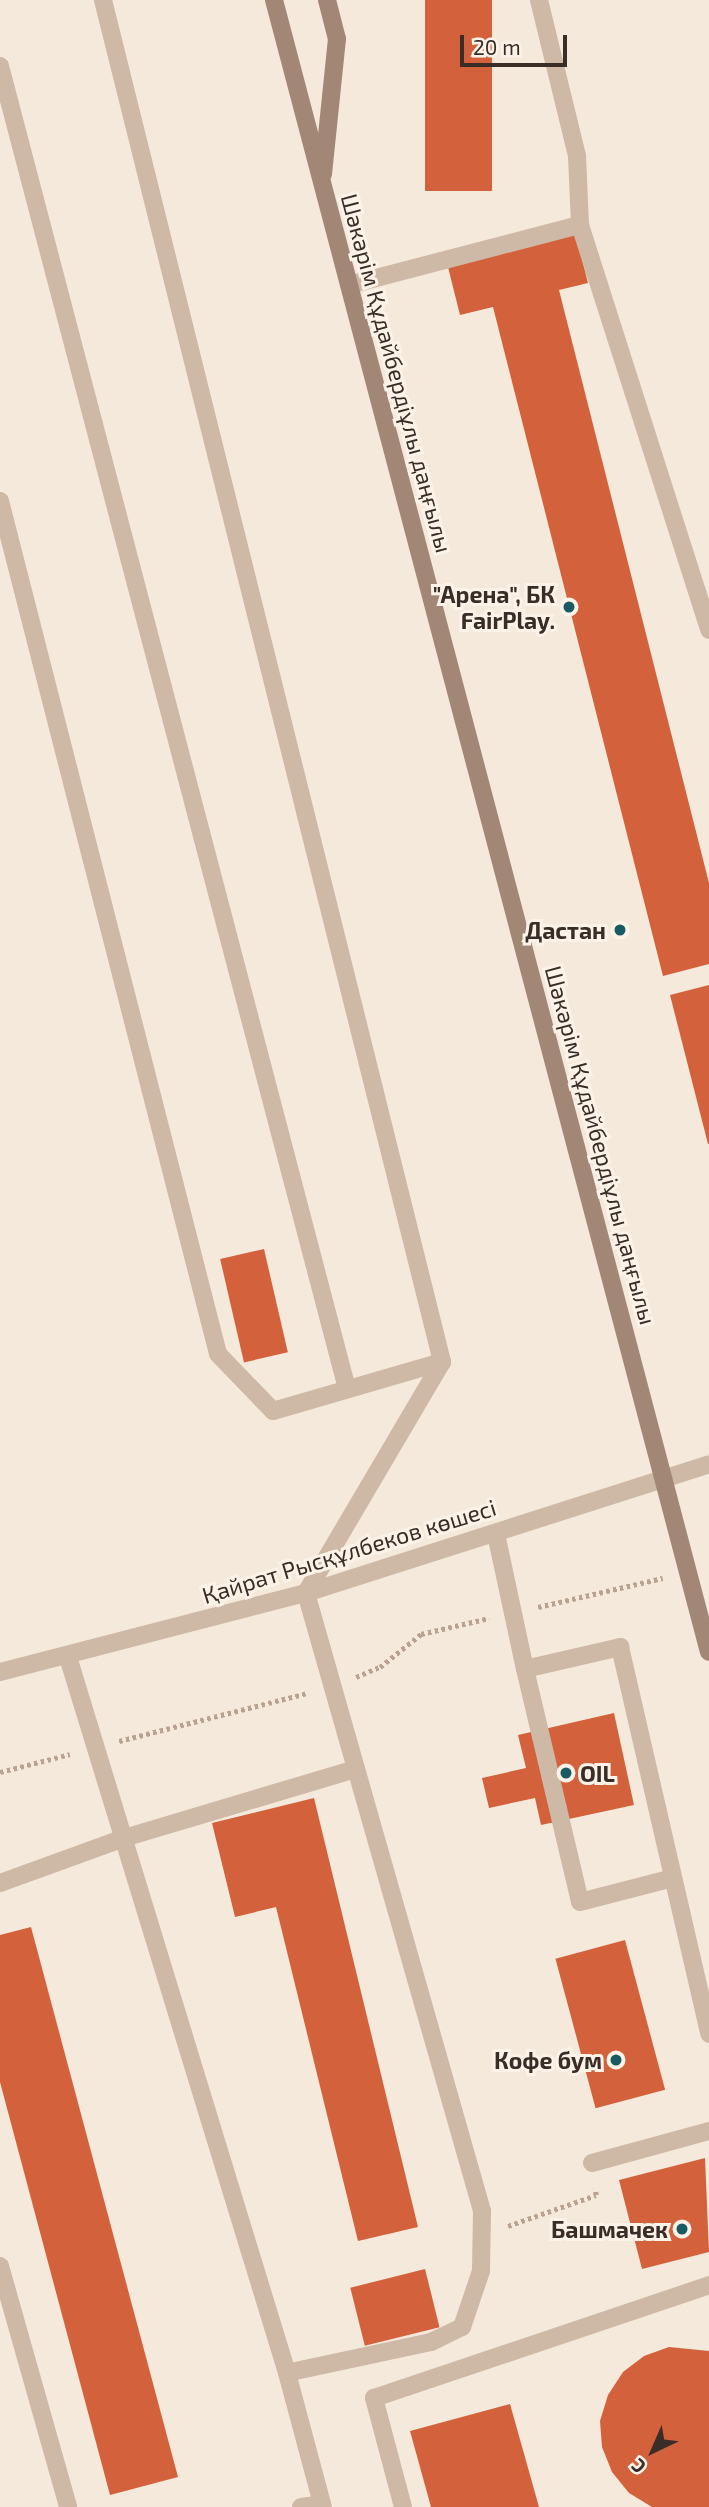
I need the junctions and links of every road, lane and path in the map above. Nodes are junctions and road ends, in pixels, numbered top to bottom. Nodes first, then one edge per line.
1 (103, 0) edge
2 (274, 0) edge
3 (327, 0) edge
4 (539, 0) edge
5 (0, 66) edge
6 (322, 185) junction
7 (580, 225) junction
8 (349, 285) junction
9 (0, 501) edge
10 (709, 630) edge
11 (442, 1362) junction
12 (347, 1390) junction
13 (709, 1464) edge
14 (663, 1478) junction
15 (496, 1534) junction
16 (689, 1575) junction
17 (306, 1593) junction
18 (513, 1613) junction
19 (709, 1652) edge
20 (68, 1657) junction
21 (525, 1670) junction
22 (0, 1672) edge
23 (333, 1687) junction
24 (96, 1747) junction
25 (356, 1769) junction
26 (0, 1772) edge
27 (124, 1838) junction
28 (673, 1878) junction
29 (0, 1882) edge
30 (709, 2034) edge
31 (709, 2131) edge
32 (592, 2163) joint
33 (483, 2235) junction
34 (0, 2266) edge
35 (709, 2285) edge
36 (287, 2373) junction
37 (323, 2506) edge
38 (68, 2507) edge
39 (300, 2507) edge
40 (403, 2507) edge

1 - 11 street
2 - 6 main road, Шәкәрім Құдайбердіұлы даңғылы
3 - 6 main road
4 - 7 street
5 - 12 street
6 - 8 main road, Шәкәрім Құдайбердіұлы даңғылы
7 - 8 street
7 - 10 street
8 - 14 main road, Шәкәрім Құдайбердіұлы даңғылы
9 - 12 street
11 - 12 street
11 - 17 street
13 - 14 street, Қайрат Рысқұлбеков көшесі
14 - 15 street, Қайрат Рысқұлбеков көшесі
14 - 16 main road, Шәкәрім Құдайбердіұлы даңғылы
15 - 17 street, Қайрат Рысқұлбеков көшесі
15 - 18 street
16 - 18 path
16 - 19 main road, Шәкәрім Құдайбердіұлы даңғылы
17 - 20 street, Қайрат Рысқұлбеков көшесі
17 - 23 street
18 - 21 street
18 - 23 path
20 - 22 street, Қайрат Рысқұлбеков көшесі
20 - 24 street
21 - 28 street
21 - 28 street
23 - 24 path
23 - 25 street
24 - 26 path
24 - 27 street
25 - 27 street
25 - 33 street
27 - 29 street
27 - 36 street
28 - 30 street
31 - 32 street
32 - 33 path
33 - 36 street
34 - 38 street
35 - 40 street
36 - 37 street
37 - 39 street

